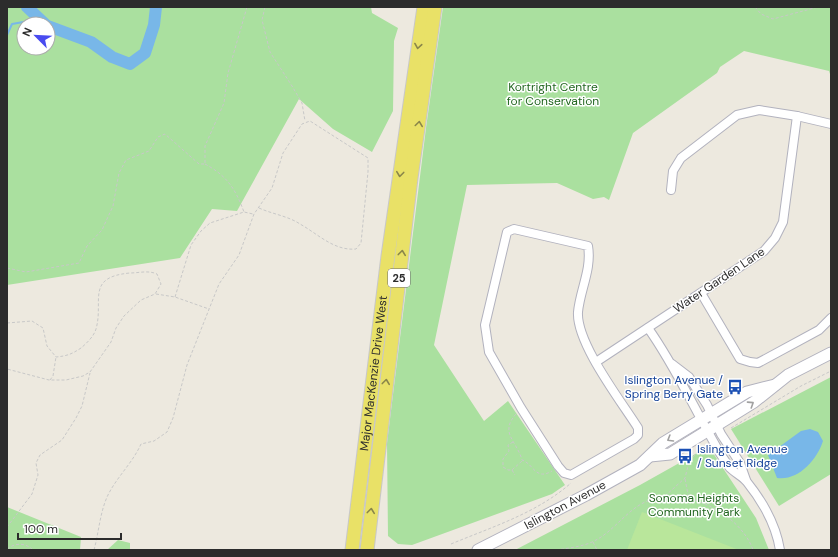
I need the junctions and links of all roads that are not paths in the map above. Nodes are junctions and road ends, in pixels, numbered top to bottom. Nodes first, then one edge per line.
1 (424, 7) edge
2 (435, 7) edge
3 (796, 116) junction
4 (831, 124) edge
5 (671, 190) dead end
6 (701, 293) junction
7 (831, 318) edge
8 (648, 328) junction
9 (831, 353) edge
10 (596, 362) junction
11 (775, 385) junction
12 (707, 416) junction
13 (712, 427) junction
14 (650, 456) junction
15 (352, 550) edge
16 (367, 550) edge
17 (478, 550) edge
18 (780, 550) edge

1 -> 15 main road, Major MacKenzie Drive West / 25
16 -> 2 main road, Major MacKenzie Drive West / 25
3 - 4 street
3 - 5 street
3 - 6 street, Water Garden Lane
6 - 7 street
6 - 8 street, Water Garden Lane
8 - 10 street, Water Garden Lane
8 - 12 street
9 - 11 main road, Islington Avenue
10 - 10 street
11 - 12 main road, Islington Avenue
13 -> 11 main road, Islington Avenue
12 - 13 street
12 -> 14 main road, Islington Avenue
13 - 14 main road, Islington Avenue
13 - 18 street
14 - 17 main road, Islington Avenue

